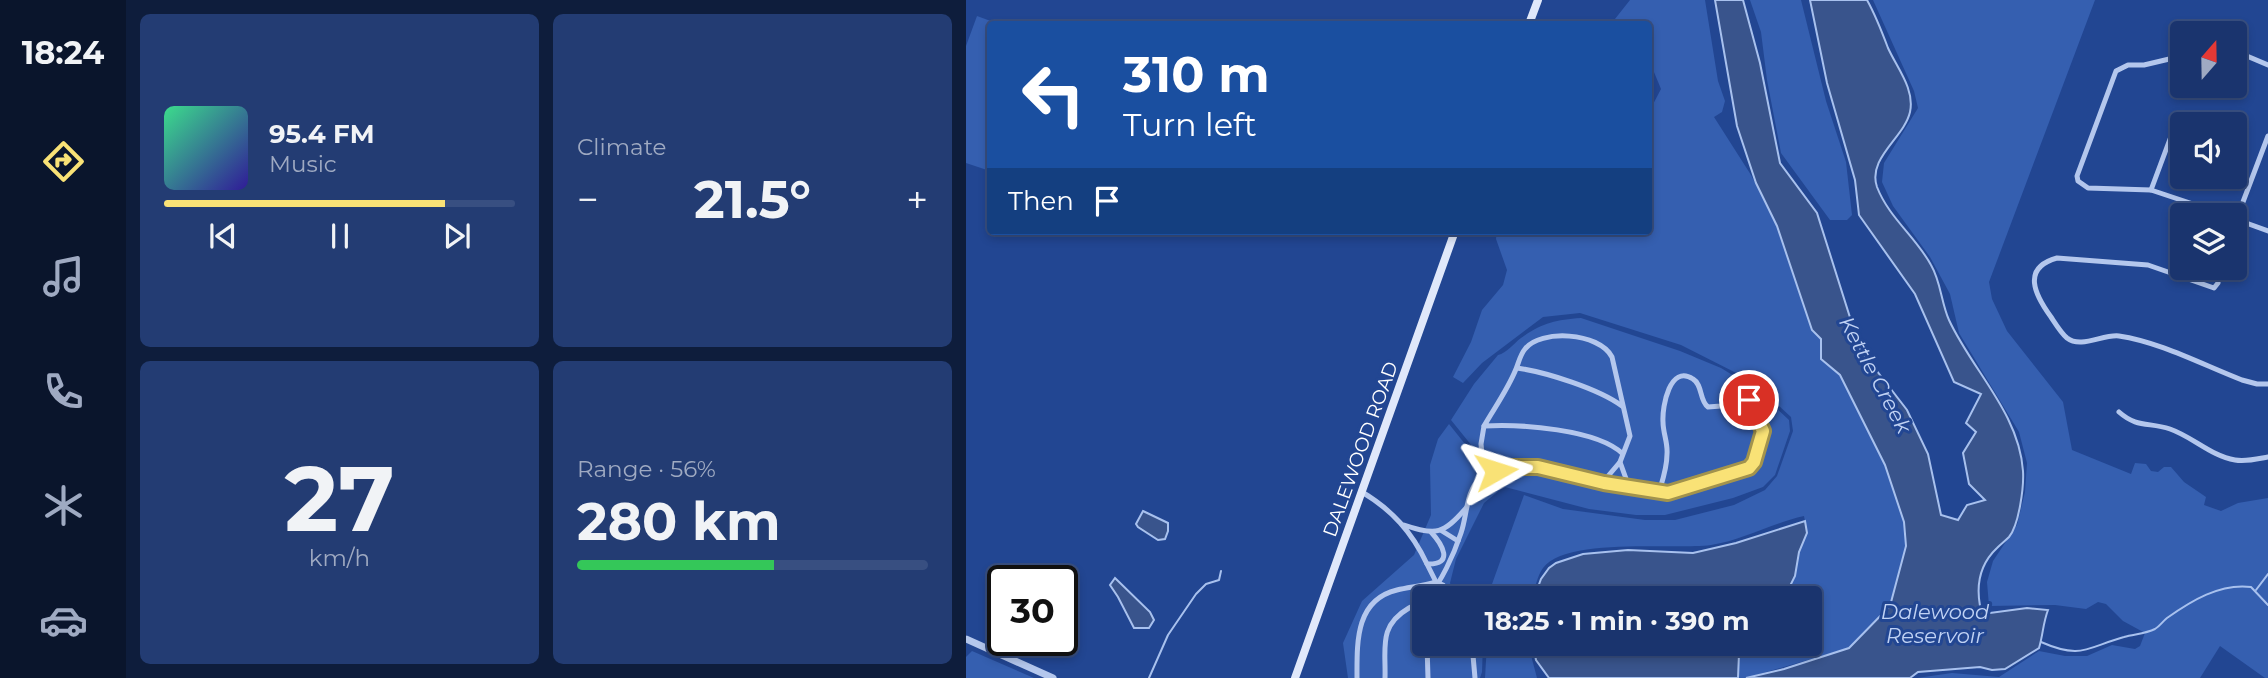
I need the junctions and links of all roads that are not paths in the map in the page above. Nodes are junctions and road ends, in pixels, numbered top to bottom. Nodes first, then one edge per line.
1 (1538, 0) edge
2 (1530, 21) edge
3 (2247, 56) edge
4 (2170, 59) edge
5 (2268, 65) edge
6 (2268, 136) edge
7 (2170, 139) edge
8 (2151, 190) junction
9 (2190, 203) edge
10 (2242, 203) edge
11 (2247, 224) edge
12 (2268, 231) edge
13 (1454, 235) edge
14 (2170, 273) edge
15 (2191, 280) edge
16 (2218, 280) edge
17 (1517, 368) junction
18 (2268, 384) edge
19 (1623, 407) junction
20 (2119, 412) dead end
21 (1484, 426) junction
22 (1623, 454) junction
23 (2268, 457) edge
24 (1620, 462) junction
25 (1484, 476) junction
26 (1603, 482) junction
27 (1629, 487) junction
28 (1362, 492) junction
29 (1659, 492) junction
30 (1466, 508) junction
31 (1404, 525) junction
32 (1443, 531) junction
33 (1431, 532) junction
34 (1458, 541) junction
35 (1427, 564) junction
36 (1436, 582) junction
37 (1435, 586) edge
38 (1444, 586) edge
39 (1412, 607) edge
40 (966, 639) edge
41 (1427, 656) edge
42 (1473, 656) edge
43 (1053, 678) edge
44 (1295, 678) edge
45 (1357, 678) edge
46 (1385, 678) edge
47 (1428, 678) edge
48 (1475, 678) edge

1 - 2 main road
3 - 5 street
4 - 8 street
6 - 10 street
7 - 8 street
8 - 9 street
11 - 12 street
13 - 28 main road, DALEWOOD ROAD
14 - 18 street
15 - 16 street
17 - 19 street
17 - 19 street
17 - 21 street
19 - 22 street
20 - 23 street
21 - 22 street
21 - 25 street
22 - 24 street
24 - 26 street
24 - 27 street
25 - 26 street
25 - 30 street
26 - 27 street
27 - 29 street
28 - 31 street
28 - 44 main road, DALEWOOD ROAD
29 - 29 street
30 - 32 street
30 - 34 street
31 - 33 street
31 - 35 street
32 - 33 street
32 - 34 street
33 - 35 street
34 - 36 street
35 - 36 street
36 - 37 street
36 - 38 street
36 - 45 street
39 - 46 street
40 - 43 street
41 - 47 street
42 - 48 street

